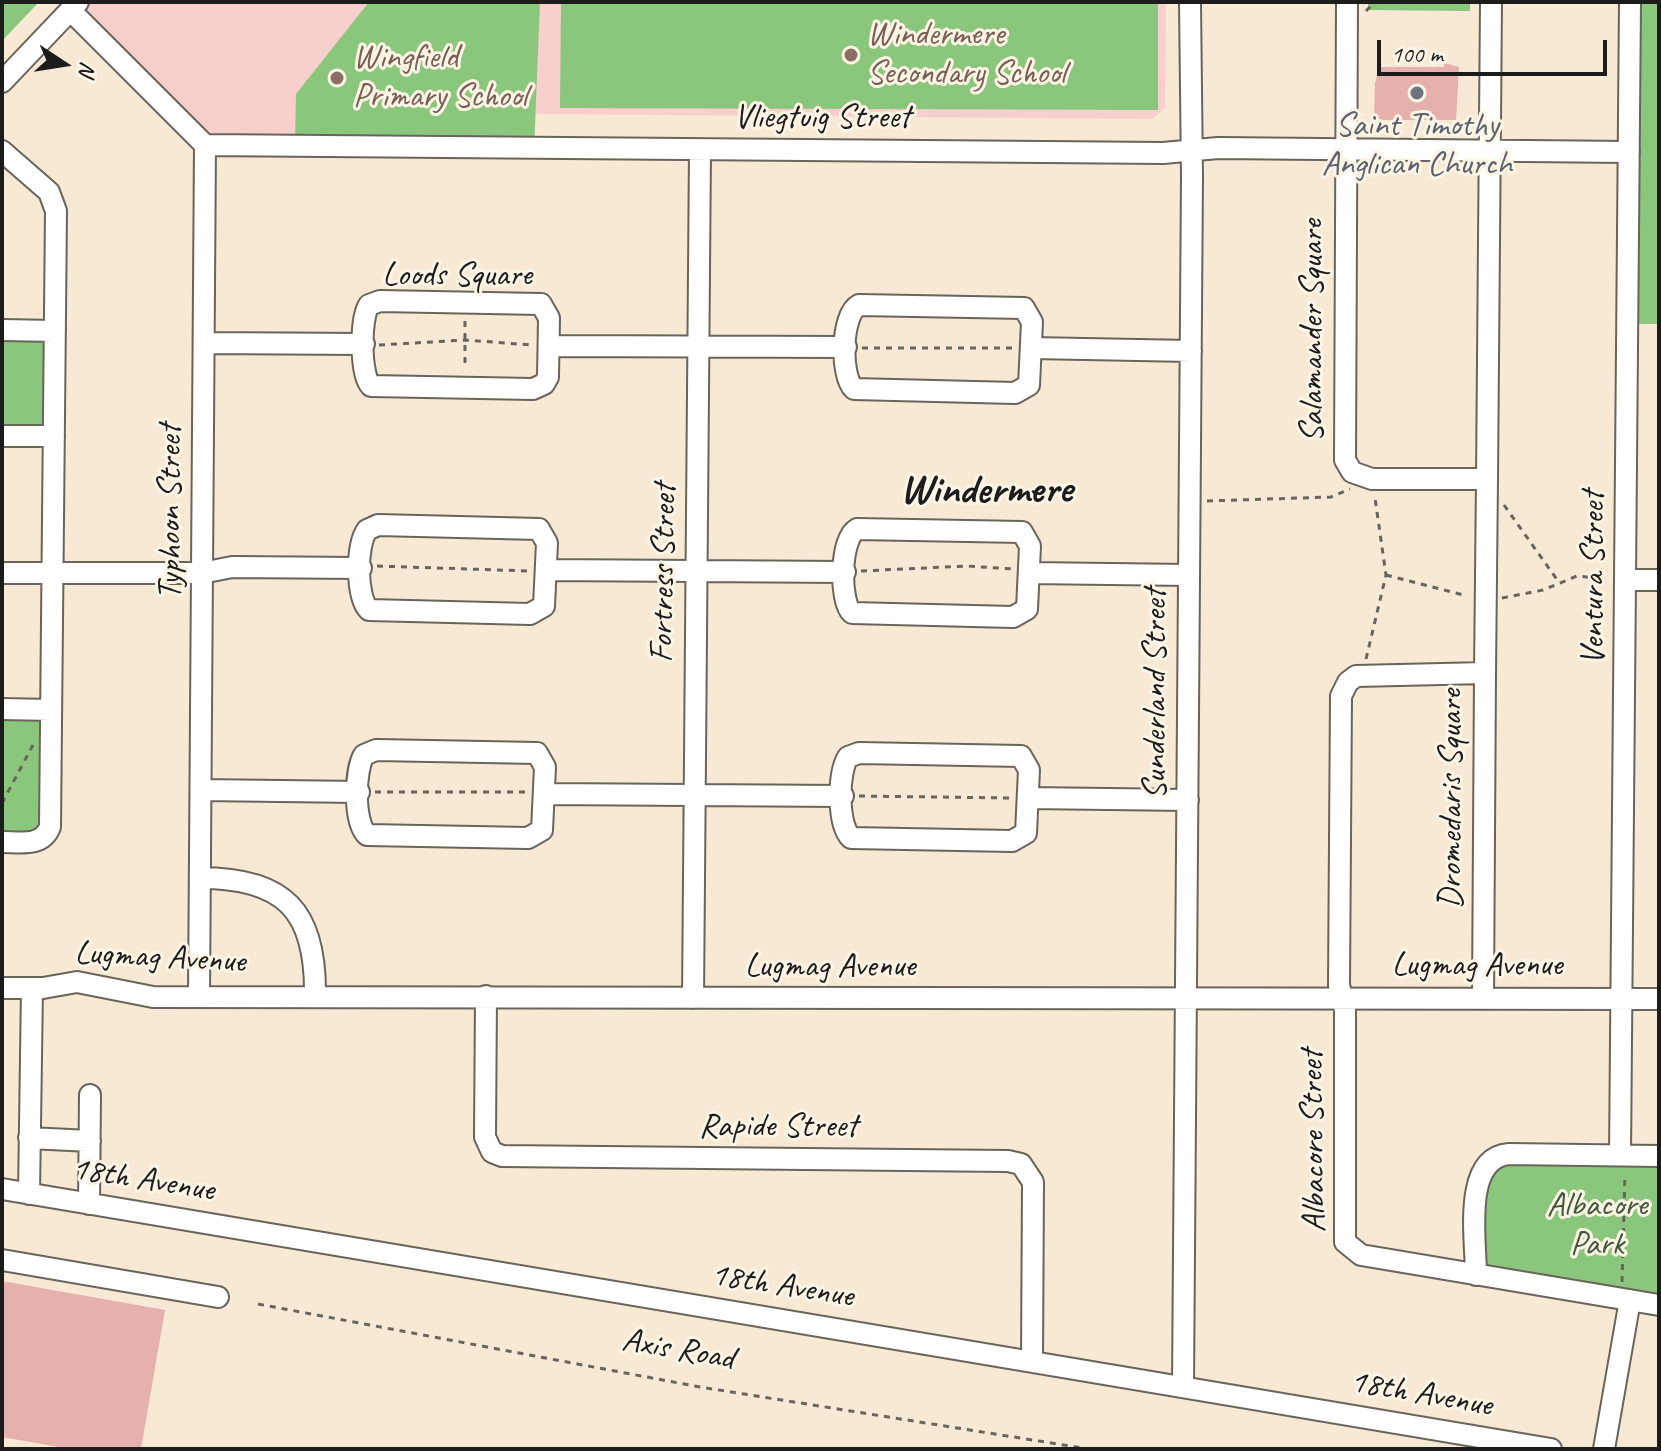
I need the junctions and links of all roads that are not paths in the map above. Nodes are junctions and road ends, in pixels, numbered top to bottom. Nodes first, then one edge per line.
1 (1190, 2) edge
2 (1347, 2) edge
3 (1491, 2) edge
4 (1630, 2) edge
5 (74, 6) edge
6 (2, 82) edge
7 (205, 145) junction
8 (1346, 148) junction
9 (700, 150) junction
10 (1190, 150) junction
11 (1490, 150) junction
12 (2, 151) edge
13 (1629, 152) junction
14 (2, 330) edge
15 (55, 331) junction
16 (204, 343) junction
17 (364, 344) junction
18 (549, 346) junction
19 (698, 347) junction
20 (846, 347) junction
21 (1032, 348) junction
22 (1191, 351) junction
23 (2, 436) edge
24 (54, 436) junction
25 (1487, 479) junction
26 (361, 568) junction
27 (547, 570) junction
28 (696, 571) junction
29 (845, 572) junction
30 (2, 573) edge
31 (52, 573) junction
32 (202, 573) junction
33 (1030, 573) junction
34 (1189, 575) junction
35 (1626, 580) junction
36 (1659, 580) edge
37 (1485, 673) junction
38 (2, 709) edge
39 (51, 710) junction
40 (201, 790) junction
41 (359, 792) junction
42 (545, 794) junction
43 (694, 795) junction
44 (843, 796) junction
45 (1028, 798) junction
46 (1188, 800) junction
47 (2, 842) edge
48 (200, 878) junction
49 (2, 988) edge
50 (32, 988) junction
51 (315, 995) junction
52 (486, 996) junction
53 (199, 997) junction
54 (1342, 997) junction
55 (693, 998) junction
56 (1483, 998) junction
57 (1187, 999) junction
58 (1622, 999) junction
59 (1659, 999) edge
60 (90, 1095) dead end
61 (29, 1138) junction
62 (90, 1141) junction
63 (1620, 1155) junction
64 (1659, 1156) edge
65 (2, 1189) edge
66 (29, 1194) junction
67 (89, 1204) junction
68 (2, 1260) edge
69 (1476, 1275) junction
70 (218, 1297) dead end
71 (1630, 1300) junction
72 (1659, 1305) edge
73 (1032, 1360) junction
74 (1183, 1387) junction
75 (1551, 1449) edge
76 (1604, 1449) edge

1 - 10 street, Sunderland Street
2 - 8 street
3 - 11 street
4 - 13 street, Ventura Street
5 - 6 street
5 - 7 street
7 - 9 street, Vliegtuig Street
7 - 16 street, Typhoon Street
8 - 10 street, Vliegtuig Street
8 - 11 street, Vliegtuig Street
8 - 25 street, Salamander Square
9 - 10 street, Vliegtuig Street
9 - 19 street, Fortress Street
10 - 22 street, Sunderland Street
11 - 13 street, Vliegtuig Street
11 - 25 street
12 - 15 street
13 - 35 street, Ventura Street
14 - 15 street
15 - 24 street
16 - 17 street
16 - 32 street, Typhoon Street
17 - 18 street, Loods Square
17 - 18 street, Loods Square
18 - 19 street
19 - 20 street
19 - 28 street, Fortress Street
20 - 21 street
20 - 21 street
21 - 22 street
22 - 34 street, Sunderland Street
23 - 24 street
24 - 31 street
25 - 37 street
26 - 27 street
26 - 27 street
26 - 32 street
27 - 28 street
28 - 29 street
28 - 43 street, Fortress Street
29 - 33 street
29 - 33 street
30 - 31 street
31 - 32 street
31 - 39 street
32 - 40 street, Typhoon Street
33 - 34 street
34 - 46 street, Sunderland Street
35 - 36 street
35 - 58 street, Ventura Street
37 - 54 street, Dromedaris Square
37 - 56 street, Dromedaris Square
38 - 39 street
39 - 47 street
40 - 41 street
40 - 48 street, Typhoon Street
41 - 42 street
41 - 42 street
42 - 43 street
43 - 44 street
43 - 55 street, Fortress Street
44 - 45 street
44 - 45 street
45 - 46 street
46 - 57 street, Sunderland Street
48 - 51 street
48 - 53 street, Typhoon Street
49 - 50 street, Lugmag Avenue
50 - 53 street, Lugmag Avenue
50 - 61 street
51 - 52 street, Lugmag Avenue
51 - 53 street, Lugmag Avenue
52 - 55 street, Lugmag Avenue
52 - 73 street, Rapide Street
54 - 56 street, Lugmag Avenue
54 - 57 street, Lugmag Avenue
54 - 69 street, Albacore Street
55 - 57 street, Lugmag Avenue
56 - 58 street, Lugmag Avenue
57 - 74 street, Sunderland Street
58 - 59 street, Lugmag Avenue
58 - 63 street, Ventura Street
60 - 62 street
61 - 62 street
61 - 66 street
62 - 67 street
63 - 64 street
63 - 69 street
65 - 66 street, 18th Avenue
66 - 67 street, 18th Avenue
67 - 73 street, 18th Avenue
68 - 70 street
69 - 71 street, Albacore Street
71 - 72 street, Albacore Street
71 - 76 street
73 - 74 street, 18th Avenue
74 - 75 street, 18th Avenue

